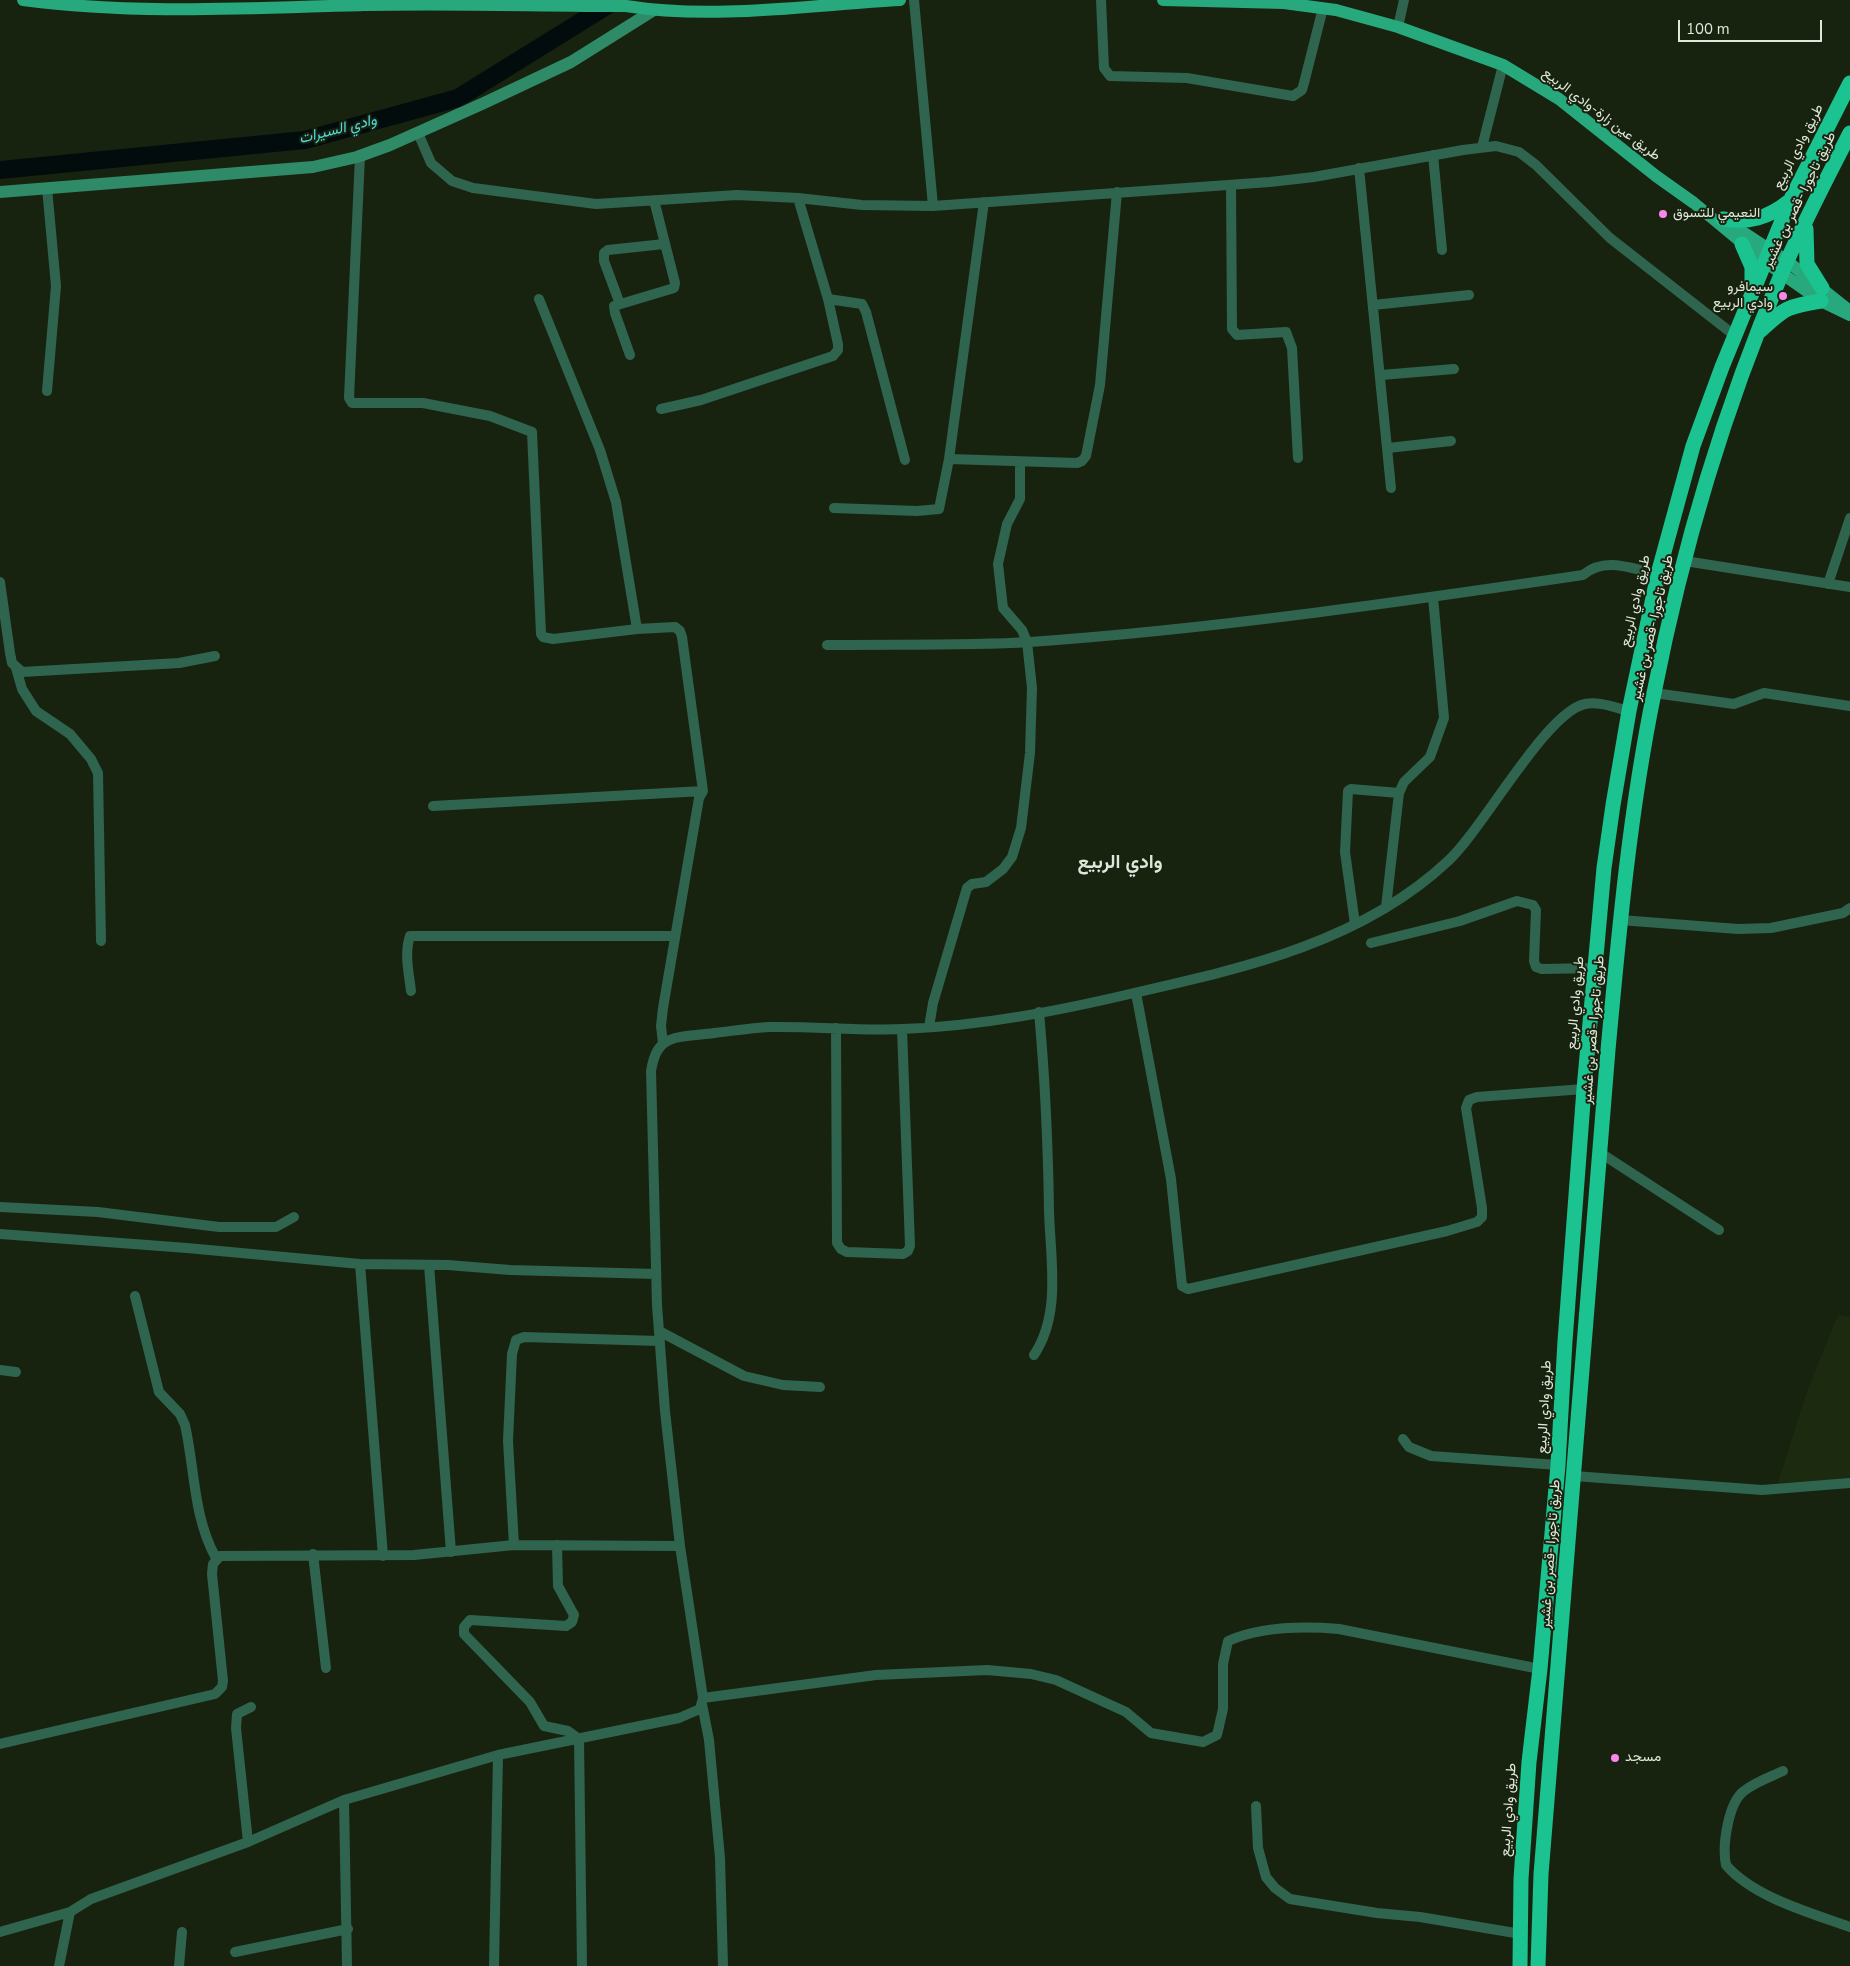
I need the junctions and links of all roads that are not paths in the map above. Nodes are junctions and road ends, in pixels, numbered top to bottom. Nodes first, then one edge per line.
1 (23, 0) edge
2 (900, 0) edge
3 (914, 0) edge
4 (1101, 0) edge
5 (1162, 0) edge
6 (1404, 0) edge
7 (392, 2) edge
8 (569, 3) edge
9 (160, 5) edge
10 (1323, 8) junction
11 (654, 10) junction
12 (1398, 27) junction
13 (1503, 65) junction
14 (1850, 83) edge
15 (418, 133) junction
16 (1850, 133) edge
17 (1482, 147) junction
18 (1433, 155) junction
19 (360, 156) junction
20 (1359, 168) junction
21 (1231, 185) junction
22 (47, 188) junction
23 (0, 192) edge
24 (1117, 192) junction
25 (798, 198) junction
26 (654, 200) junction
27 (1790, 201) junction
28 (984, 202) junction
29 (1694, 203) junction
30 (933, 206) junction
31 (1723, 219) junction
32 (1806, 221) junction
33 (664, 244) junction
34 (1742, 244) junction
35 (1442, 250) dead end
36 (1766, 256) junction
37 (1784, 267) junction
38 (1821, 294) junction
39 (1470, 295) dead end
40 (1750, 296) junction
41 (539, 299) dead end
42 (828, 299) junction
43 (620, 304) junction
44 (1373, 305) junction
45 (1850, 311) edge
46 (1850, 315) edge
47 (1757, 333) junction
48 (1734, 335) junction
49 (630, 355) dead end
50 (1454, 368) dead end
51 (1381, 375) junction
52 (47, 391) dead end
53 (661, 409) dead end
54 (1451, 441) dead end
55 (1388, 448) junction
56 (1298, 458) dead end
57 (905, 460) dead end
58 (949, 460) junction
59 (1020, 462) junction
60 (1391, 488) dead end
61 (834, 508) dead end
62 (1850, 518) edge
63 (1686, 561) junction
64 (1658, 574) junction
65 (0, 582) edge
66 (1828, 584) junction
67 (1850, 587) edge
68 (1433, 597) junction
69 (637, 630) junction
70 (1027, 642) junction
71 (827, 645) dead end
72 (215, 656) dead end
73 (16, 668) junction
74 (1654, 693) junction
75 (1850, 706) edge
76 (1629, 711) junction
77 (703, 791) junction
78 (1399, 793) junction
79 (432, 806) dead end
80 (1386, 907) junction
81 (1850, 908) edge
82 (1620, 920) junction
83 (1355, 924) junction
84 (674, 936) junction
85 (102, 941) dead end
86 (1371, 943) dead end
87 (1596, 968) junction
88 (411, 991) dead end
89 (1136, 993) junction
90 (1039, 1012) junction
91 (929, 1027) junction
92 (836, 1028) junction
93 (902, 1029) junction
94 (663, 1043) junction
95 (1584, 1088) junction
96 (1600, 1152) junction
97 (0, 1207) edge
98 (294, 1217) dead end
99 (1719, 1230) dead end
100 (0, 1234) edge
101 (360, 1264) junction
102 (429, 1265) junction
103 (656, 1274) junction
104 (135, 1296) dead end
105 (659, 1336) junction
106 (1034, 1355) dead end
107 (0, 1370) edge
108 (16, 1372) dead end
109 (820, 1387) dead end
110 (1403, 1440) dead end
111 (1558, 1465) junction
112 (1574, 1476) junction
113 (1850, 1483) edge
114 (514, 1545) junction
115 (557, 1545) junction
116 (680, 1546) junction
117 (451, 1552) junction
118 (313, 1554) junction
119 (383, 1556) junction
120 (216, 1558) junction
121 (326, 1668) dead end
122 (1540, 1669) junction
123 (703, 1701) junction
124 (251, 1706) dead end
125 (580, 1739) junction
126 (0, 1744) edge
127 (498, 1755) junction
128 (1783, 1771) dead end
129 (344, 1800) junction
130 (1256, 1806) dead end
131 (248, 1842) junction
132 (70, 1912) junction
133 (1850, 1927) edge
134 (348, 1929) junction
135 (0, 1932) edge
136 (182, 1932) dead end
137 (1520, 1934) junction
138 (235, 1952) dead end
139 (59, 1966) edge
140 (179, 1966) edge
141 (347, 1966) edge
142 (494, 1966) edge
143 (582, 1966) edge
144 (723, 1966) edge
145 (1520, 1966) edge
146 (1538, 1966) edge

1 - 9 main road
2 - 11 main road
3 - 30 street
4 - 10 street
5 - 10 main road, طريق عين زارة-وادي الربيع
6 - 12 street
7 - 8 main road
7 - 9 main road
8 - 11 main road
10 - 12 main road, طريق عين زارة-وادي الربيع
11 - 15 main road
12 - 13 main road, طريق عين زارة-وادي الربيع
13 - 17 street
13 - 29 main road, طريق عين زارة-وادي الربيع
14 - 27 highway, طريق وادي الربيع
15 - 19 main road
15 - 26 street
16 - 32 highway, طريق تاجورا -قصر بن غشير
17 - 18 street
17 - 48 street
18 - 20 street
18 - 35 street
19 - 22 main road
19 - 69 street
20 - 21 street
20 - 44 street
21 - 24 street
21 - 56 street
22 - 23 main road
22 - 52 street
24 - 28 street
24 - 59 street
25 - 26 street
25 - 30 street
25 - 42 street
26 - 33 street
27 - 31 highway
27 - 36 highway, طريق وادي الربيع
28 - 30 street
28 - 58 street
29 - 31 main road
29 - 34 main road
31 - 36 main road
32 - 37 highway, طريق تاجورا -قصر بن غشير
32 - 38 highway
33 - 43 street
33 - 43 street
34 - 36 main road
34 - 40 highway
36 - 37 main road
36 - 40 highway, طريق وادي الربيع
37 - 38 main road
37 - 47 highway, طريق تاجورا -قصر بن غشير
38 - 45 main road
38 - 46 main road
38 - 47 highway
39 - 44 street
40 - 48 highway, طريق وادي الربيع
41 - 69 street
42 - 53 street
42 - 57 street
43 - 49 street
44 - 51 street
47 - 63 highway, طريق تاجورا -قصر بن غشير
48 - 64 highway, طريق وادي الربيع
50 - 51 street
51 - 55 street
54 - 55 street
55 - 60 street
58 - 59 street
58 - 61 street
59 - 70 street
62 - 66 street
63 - 66 street
63 - 74 highway, طريق تاجورا -قصر بن غشير
64 - 68 street
64 - 76 highway, طريق وادي الربيع
65 - 73 street
66 - 67 street
68 - 70 street
68 - 78 street
69 - 77 street
70 - 71 street
70 - 91 street
72 - 73 street
73 - 85 street
74 - 75 street
74 - 82 highway, طريق تاجورا -قصر بن غشير
76 - 80 street
76 - 87 highway, طريق وادي الربيع
77 - 79 street
77 - 84 street
78 - 80 street
78 - 83 street
80 - 83 street
81 - 82 street
82 - 96 highway, طريق تاجورا -قصر بن غشير
83 - 89 street
84 - 88 street
84 - 94 street
86 - 87 street
87 - 95 highway, طريق وادي الربيع
89 - 90 street
89 - 95 street
90 - 91 street
90 - 106 street
91 - 93 street
92 - 93 street
92 - 93 street
92 - 94 street
94 - 103 street
95 - 111 highway, طريق وادي الربيع
96 - 99 street
96 - 112 highway, طريق تاجورا -قصر بن غشير
97 - 98 street
100 - 101 street
101 - 102 street
101 - 119 street
102 - 103 street
102 - 117 street
103 - 105 street
104 - 120 street
105 - 109 street
105 - 114 street
105 - 116 street
107 - 108 street
110 - 111 street
111 - 122 highway, طريق وادي الربيع
112 - 113 street
112 - 146 highway, طريق تاجورا -قصر بن غشير
114 - 115 street
114 - 117 street
115 - 116 street
115 - 125 street
116 - 123 street
117 - 119 street
118 - 119 street
118 - 120 street
118 - 121 street
120 - 126 street
122 - 123 street
122 - 137 highway, طريق وادي الربيع
123 - 125 street
123 - 144 street
124 - 131 street
125 - 127 street
125 - 143 street
127 - 129 street
127 - 142 street
128 - 133 street
129 - 131 street
129 - 134 street
130 - 137 street
131 - 132 street
132 - 135 street
132 - 139 street
134 - 138 street
134 - 141 street
136 - 140 street
137 - 145 highway, طريق وادي الربيع

